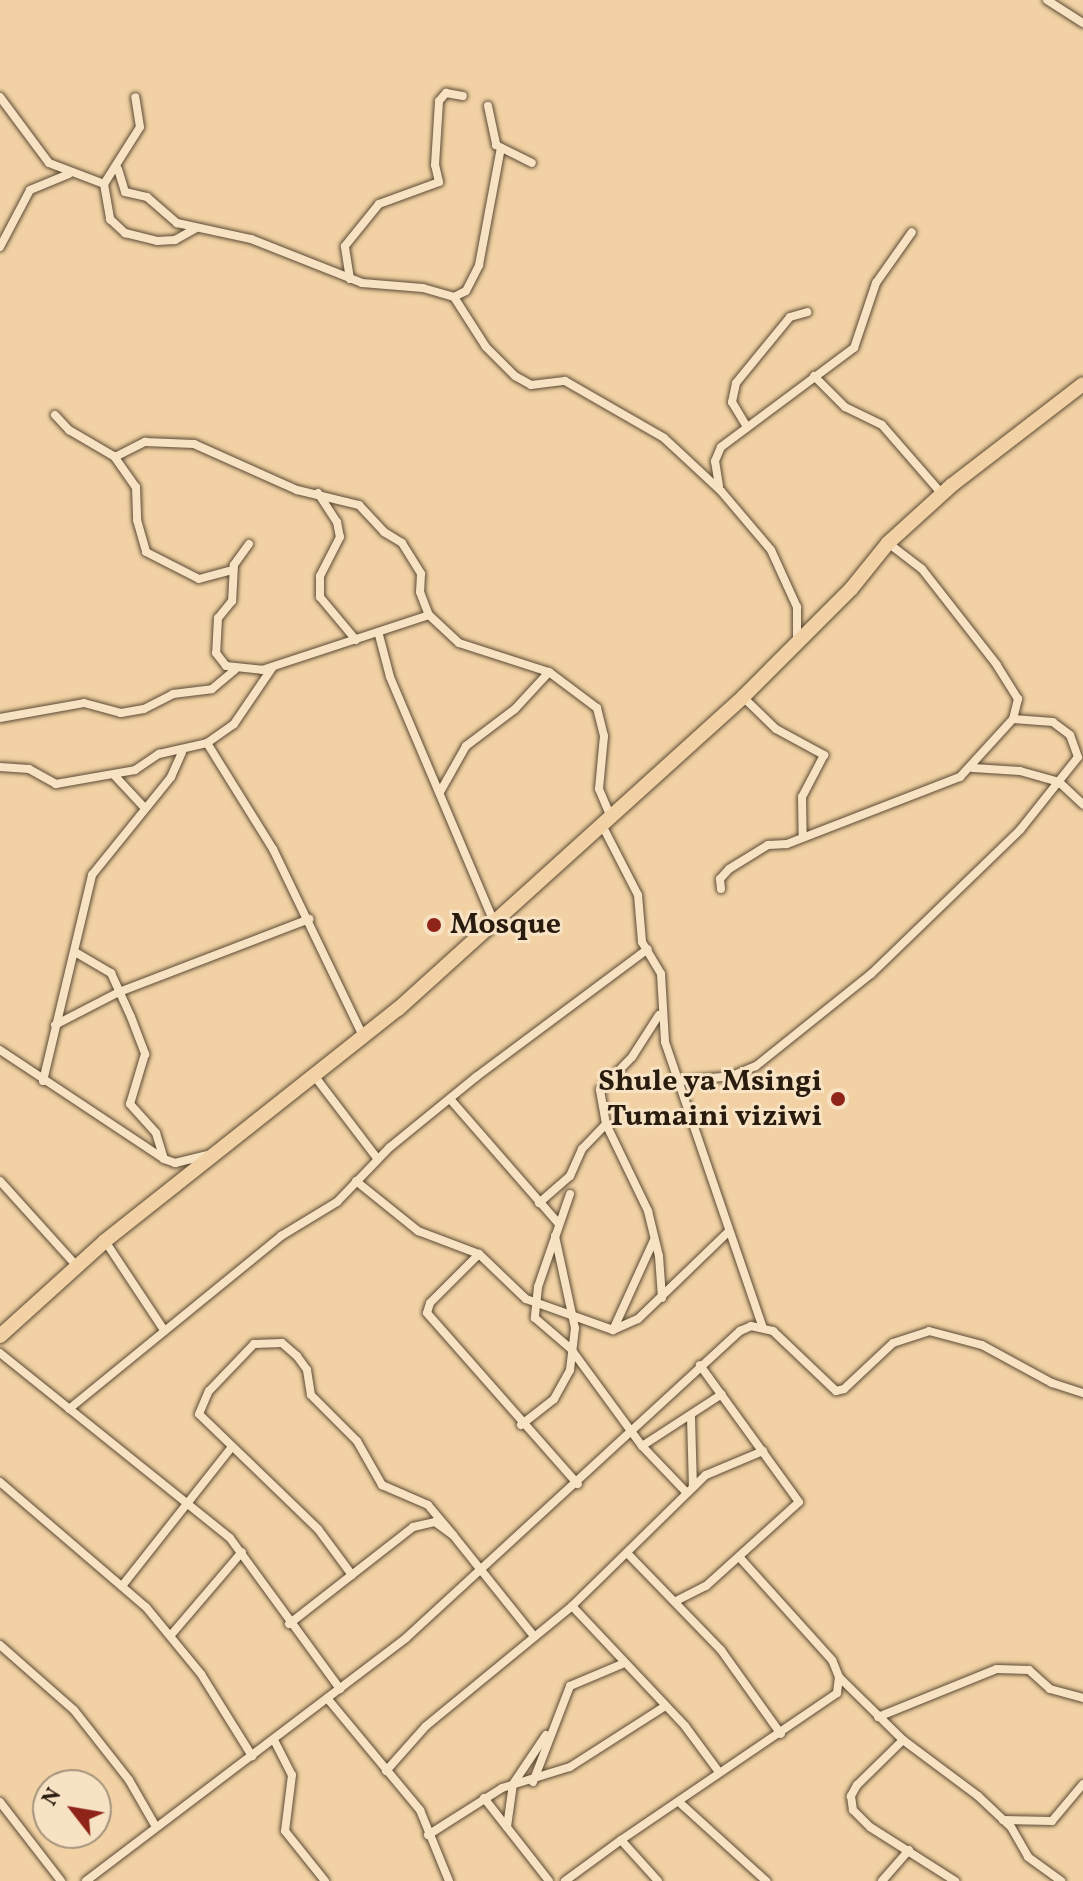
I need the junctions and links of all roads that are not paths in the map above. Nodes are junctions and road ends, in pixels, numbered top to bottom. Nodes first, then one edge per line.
1 (1047, 0) edge
2 (1083, 23) edge
3 (463, 96) dead end
4 (0, 97) edge
5 (135, 97) dead end
6 (488, 106) dead end
7 (501, 148) junction
8 (532, 163) dead end
9 (118, 169) junction
10 (72, 173) junction
11 (104, 184) junction
12 (195, 229) junction
13 (912, 232) dead end
14 (0, 247) edge
15 (350, 279) junction
16 (454, 297) junction
17 (807, 312) dead end
18 (814, 376) junction
19 (1083, 384) edge
20 (55, 415) dead end
21 (747, 427) junction
22 (114, 456) junction
23 (721, 491) junction
24 (318, 493) junction
25 (942, 494) junction
26 (888, 543) junction
27 (249, 544) dead end
28 (233, 570) junction
29 (429, 615) junction
30 (379, 635) junction
31 (356, 640) junction
32 (796, 643) junction
33 (273, 668) junction
34 (235, 670) junction
35 (549, 672) junction
36 (743, 697) junction
37 (1018, 699) junction
38 (1042, 717) junction
39 (0, 718) edge
40 (1013, 719) junction
41 (207, 743) junction
42 (182, 752) junction
43 (0, 767) edge
44 (973, 768) junction
45 (114, 775) junction
46 (1059, 782) junction
47 (440, 792) junction
48 (1083, 804) edge
49 (143, 806) junction
50 (606, 821) junction
51 (803, 836) junction
52 (721, 889) dead end
53 (309, 919) junction
54 (494, 922) junction
55 (648, 949) junction
56 (75, 952) junction
57 (119, 992) junction
58 (660, 1015) junction
59 (55, 1025) junction
60 (364, 1038) junction
61 (0, 1050) edge
62 (316, 1078) junction
63 (43, 1081) junction
64 (681, 1081) junction
65 (450, 1099) junction
66 (606, 1124) junction
67 (221, 1153) junction
68 (377, 1158) junction
69 (164, 1159) junction
70 (0, 1181) edge
71 (356, 1181) junction
72 (570, 1194) dead end
73 (539, 1203) junction
74 (559, 1224) junction
75 (727, 1233) junction
76 (555, 1236) junction
77 (654, 1237) junction
78 (105, 1241) junction
79 (479, 1254) junction
80 (76, 1265) junction
81 (662, 1298) junction
82 (534, 1303) junction
83 (574, 1318) junction
84 (762, 1326) junction
85 (593, 1327) junction
86 (164, 1330) junction
87 (613, 1330) junction
88 (0, 1336) edge
89 (572, 1345) junction
90 (0, 1353) edge
91 (700, 1365) junction
92 (1083, 1393) edge
93 (722, 1394) junction
94 (69, 1409) junction
95 (691, 1417) junction
96 (521, 1425) junction
97 (633, 1433) junction
98 (642, 1446) junction
99 (231, 1448) junction
100 (763, 1451) junction
101 (0, 1482) edge
102 (578, 1484) junction
103 (690, 1490) junction
104 (187, 1505) junction
105 (453, 1535) junction
106 (242, 1552) junction
107 (628, 1554) junction
108 (740, 1558) junction
109 (480, 1573) junction
110 (352, 1575) junction
111 (122, 1586) junction
112 (676, 1601) junction
113 (572, 1606) junction
114 (289, 1624) junction
115 (171, 1635) junction
116 (533, 1635) junction
117 (0, 1645) edge
118 (622, 1664) junction
119 (839, 1677) junction
120 (340, 1689) junction
121 (327, 1698) junction
122 (1083, 1698) edge
123 (664, 1707) junction
124 (878, 1717) junction
125 (549, 1731) junction
126 (781, 1734) junction
127 (274, 1740) junction
128 (903, 1740) junction
129 (252, 1756) junction
130 (386, 1771) junction
131 (719, 1772) junction
132 (533, 1782) junction
133 (513, 1784) junction
134 (1083, 1784) edge
135 (484, 1798) junction
136 (0, 1802) edge
137 (679, 1802) junction
138 (4, 1815) edge
139 (1003, 1820) junction
140 (156, 1827) junction
141 (507, 1827) junction
142 (428, 1835) junction
143 (621, 1840) junction
144 (909, 1850) junction
145 (1049, 1874) junction
146 (323, 1880) edge
147 (61, 1881) edge
148 (86, 1881) edge
149 (449, 1881) edge
150 (549, 1881) edge
151 (565, 1881) edge
152 (658, 1881) edge
153 (766, 1881) edge
154 (882, 1881) edge
155 (955, 1881) edge
156 (1040, 1881) edge
157 (1061, 1881) edge

1 - 2 street
3 - 15 street
4 - 10 street
5 - 9 street
6 - 7 street
7 - 8 street
7 - 16 street
9 - 11 street
9 - 12 street
10 - 11 street
10 - 14 street
11 - 12 street
12 - 15 street
13 - 18 street
15 - 16 street
16 - 23 street
17 - 21 street
18 - 21 street
18 - 25 street
19 - 25 highway
20 - 22 street
21 - 23 street
22 - 24 street
22 - 28 street
23 - 32 street
24 - 29 street
24 - 31 street
25 - 26 highway
26 - 32 highway
26 - 37 street
27 - 28 street
28 - 34 street
29 - 30 street
29 - 35 street
30 - 31 street
30 - 47 street
31 - 33 street
32 - 36 highway
33 - 34 street
33 - 41 street
34 - 39 street
35 - 47 street
35 - 50 street
36 - 50 highway
36 - 51 street
37 - 38 street
37 - 40 street
38 - 40 street
38 - 46 street
40 - 44 street
41 - 42 street
41 - 53 street
42 - 45 street
42 - 49 street
43 - 45 street
44 - 46 street
44 - 51 street
45 - 49 street
46 - 48 street
46 - 64 street
47 - 54 street
49 - 56 street
50 - 54 highway
50 - 55 street
51 - 52 street
53 - 57 street
53 - 60 street
54 - 60 highway
55 - 58 street
55 - 65 street
56 - 57 street
56 - 59 street
57 - 59 street
57 - 69 street
58 - 64 street
58 - 66 street
59 - 63 street
60 - 62 highway
61 - 63 street
62 - 67 highway
62 - 68 street
63 - 69 street
64 - 75 street
65 - 68 street
65 - 73 street
66 - 73 street
66 - 77 street
67 - 69 street
67 - 78 highway
68 - 71 street
70 - 80 street
71 - 79 street
71 - 86 street
72 - 74 street
73 - 74 street
74 - 76 street
75 - 81 street
75 - 84 street
76 - 82 street
76 - 83 street
77 - 81 street
77 - 87 street
78 - 80 highway
78 - 86 street
79 - 82 street
79 - 96 street
80 - 88 highway
81 - 87 street
82 - 83 street
82 - 89 street
83 - 85 street
83 - 89 street
84 - 91 street
84 - 92 street
85 - 87 street
85 - 89 street
86 - 94 street
89 - 96 street
89 - 97 street
90 - 94 street
91 - 93 street
91 - 97 street
93 - 95 street
93 - 100 street
94 - 104 street
95 - 98 street
95 - 103 street
96 - 102 street
97 - 98 street
97 - 102 street
98 - 103 street
99 - 104 street
99 - 105 street
99 - 110 street
100 - 103 street
100 - 108 street
101 - 111 street
102 - 109 street
103 - 107 street
104 - 106 street
104 - 111 street
105 - 109 street
105 - 110 street
106 - 114 street
106 - 115 street
107 - 112 street
107 - 113 street
108 - 112 street
108 - 119 street
109 - 116 street
109 - 120 street
110 - 114 street
111 - 115 street
112 - 126 street
113 - 116 street
113 - 118 street
114 - 120 street
115 - 129 street
116 - 130 street
117 - 140 street
118 - 123 street
118 - 125 street
119 - 124 street
119 - 126 street
120 - 121 street
121 - 127 street
121 - 130 street
122 - 124 street
123 - 131 street
123 - 132 street
124 - 128 street
125 - 132 street
125 - 133 street
126 - 131 street
127 - 129 street
127 - 146 street
128 - 139 street
128 - 144 street
129 - 140 street
130 - 142 street
131 - 137 street
132 - 133 street
133 - 135 street
133 - 141 street
134 - 139 street
135 - 141 street
135 - 142 street
136 - 138 street
137 - 143 street
137 - 153 street
138 - 147 street
139 - 145 street
140 - 148 street
141 - 150 street
142 - 149 street
143 - 151 street
143 - 152 street
144 - 154 street
144 - 155 street
145 - 156 street
145 - 157 street

